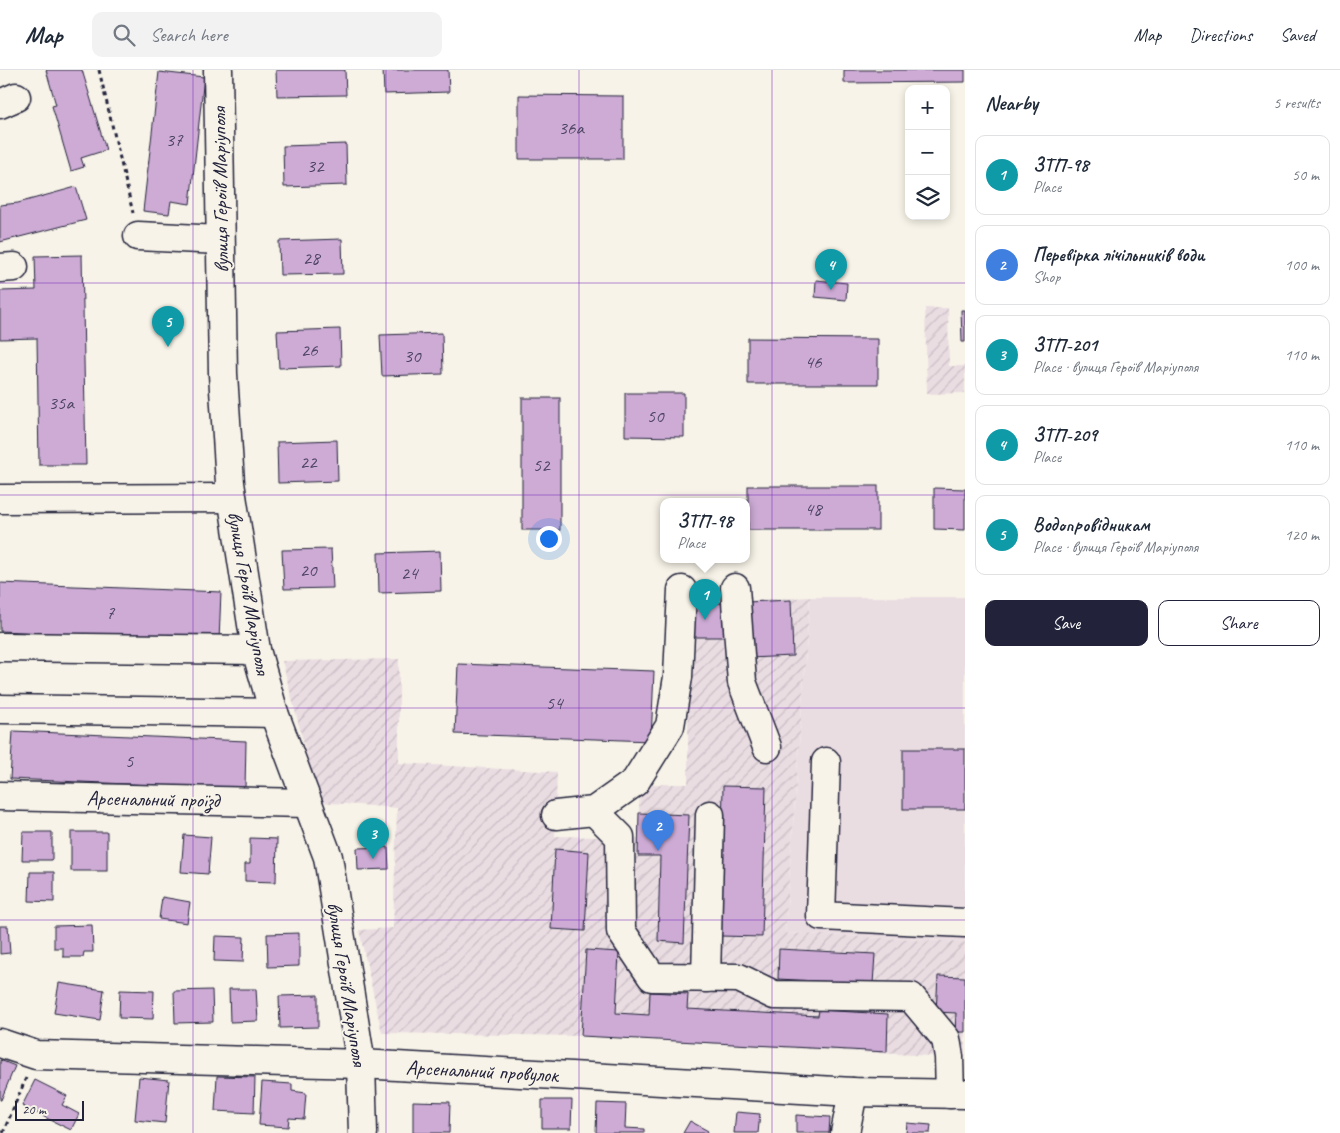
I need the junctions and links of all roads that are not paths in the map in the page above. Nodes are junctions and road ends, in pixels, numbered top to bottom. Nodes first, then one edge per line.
1 (218, 70) edge
2 (138, 236) road end
3 (220, 240) junction
4 (232, 498) junction
5 (0, 499) edge
6 (735, 588) dead end
7 (682, 590) dead end
8 (0, 647) edge
9 (256, 650) junction
10 (278, 701) junction
11 (0, 708) edge
12 (767, 747) dead end
13 (826, 762) dead end
14 (0, 796) edge
15 (306, 802) junction
16 (594, 811) junction
17 (556, 815) dead end
18 (710, 815) dead end
19 (965, 923) edge
20 (706, 978) junction
21 (0, 1043) edge
22 (361, 1064) junction
23 (853, 1092) junction
24 (958, 1094) edge
25 (363, 1133) edge
26 (845, 1133) edge

1 - 3 street, вулиця Героїв Маріуполя
2 - 3 street
3 - 4 street, вулиця Героїв Маріуполя
4 - 5 street
4 - 9 street, вулиця Героїв Маріуполя
6 - 12 street
7 - 16 street
8 - 9 street
9 - 10 street, вулиця Героїв Маріуполя
10 - 11 street
10 - 15 street, вулиця Героїв Маріуполя
13 - 19 street
14 - 15 street, Арсенальний проїзд
15 - 22 street, вулиця Героїв Маріуполя
16 - 17 street
16 - 20 street
18 - 20 street
20 - 24 street
21 - 22 street, Арсенальний провулок
22 - 23 street, Арсенальний провулок
22 - 25 street, вулиця Героїв Маріуполя
23 - 24 street, Арсенальний провулок
23 - 26 street

